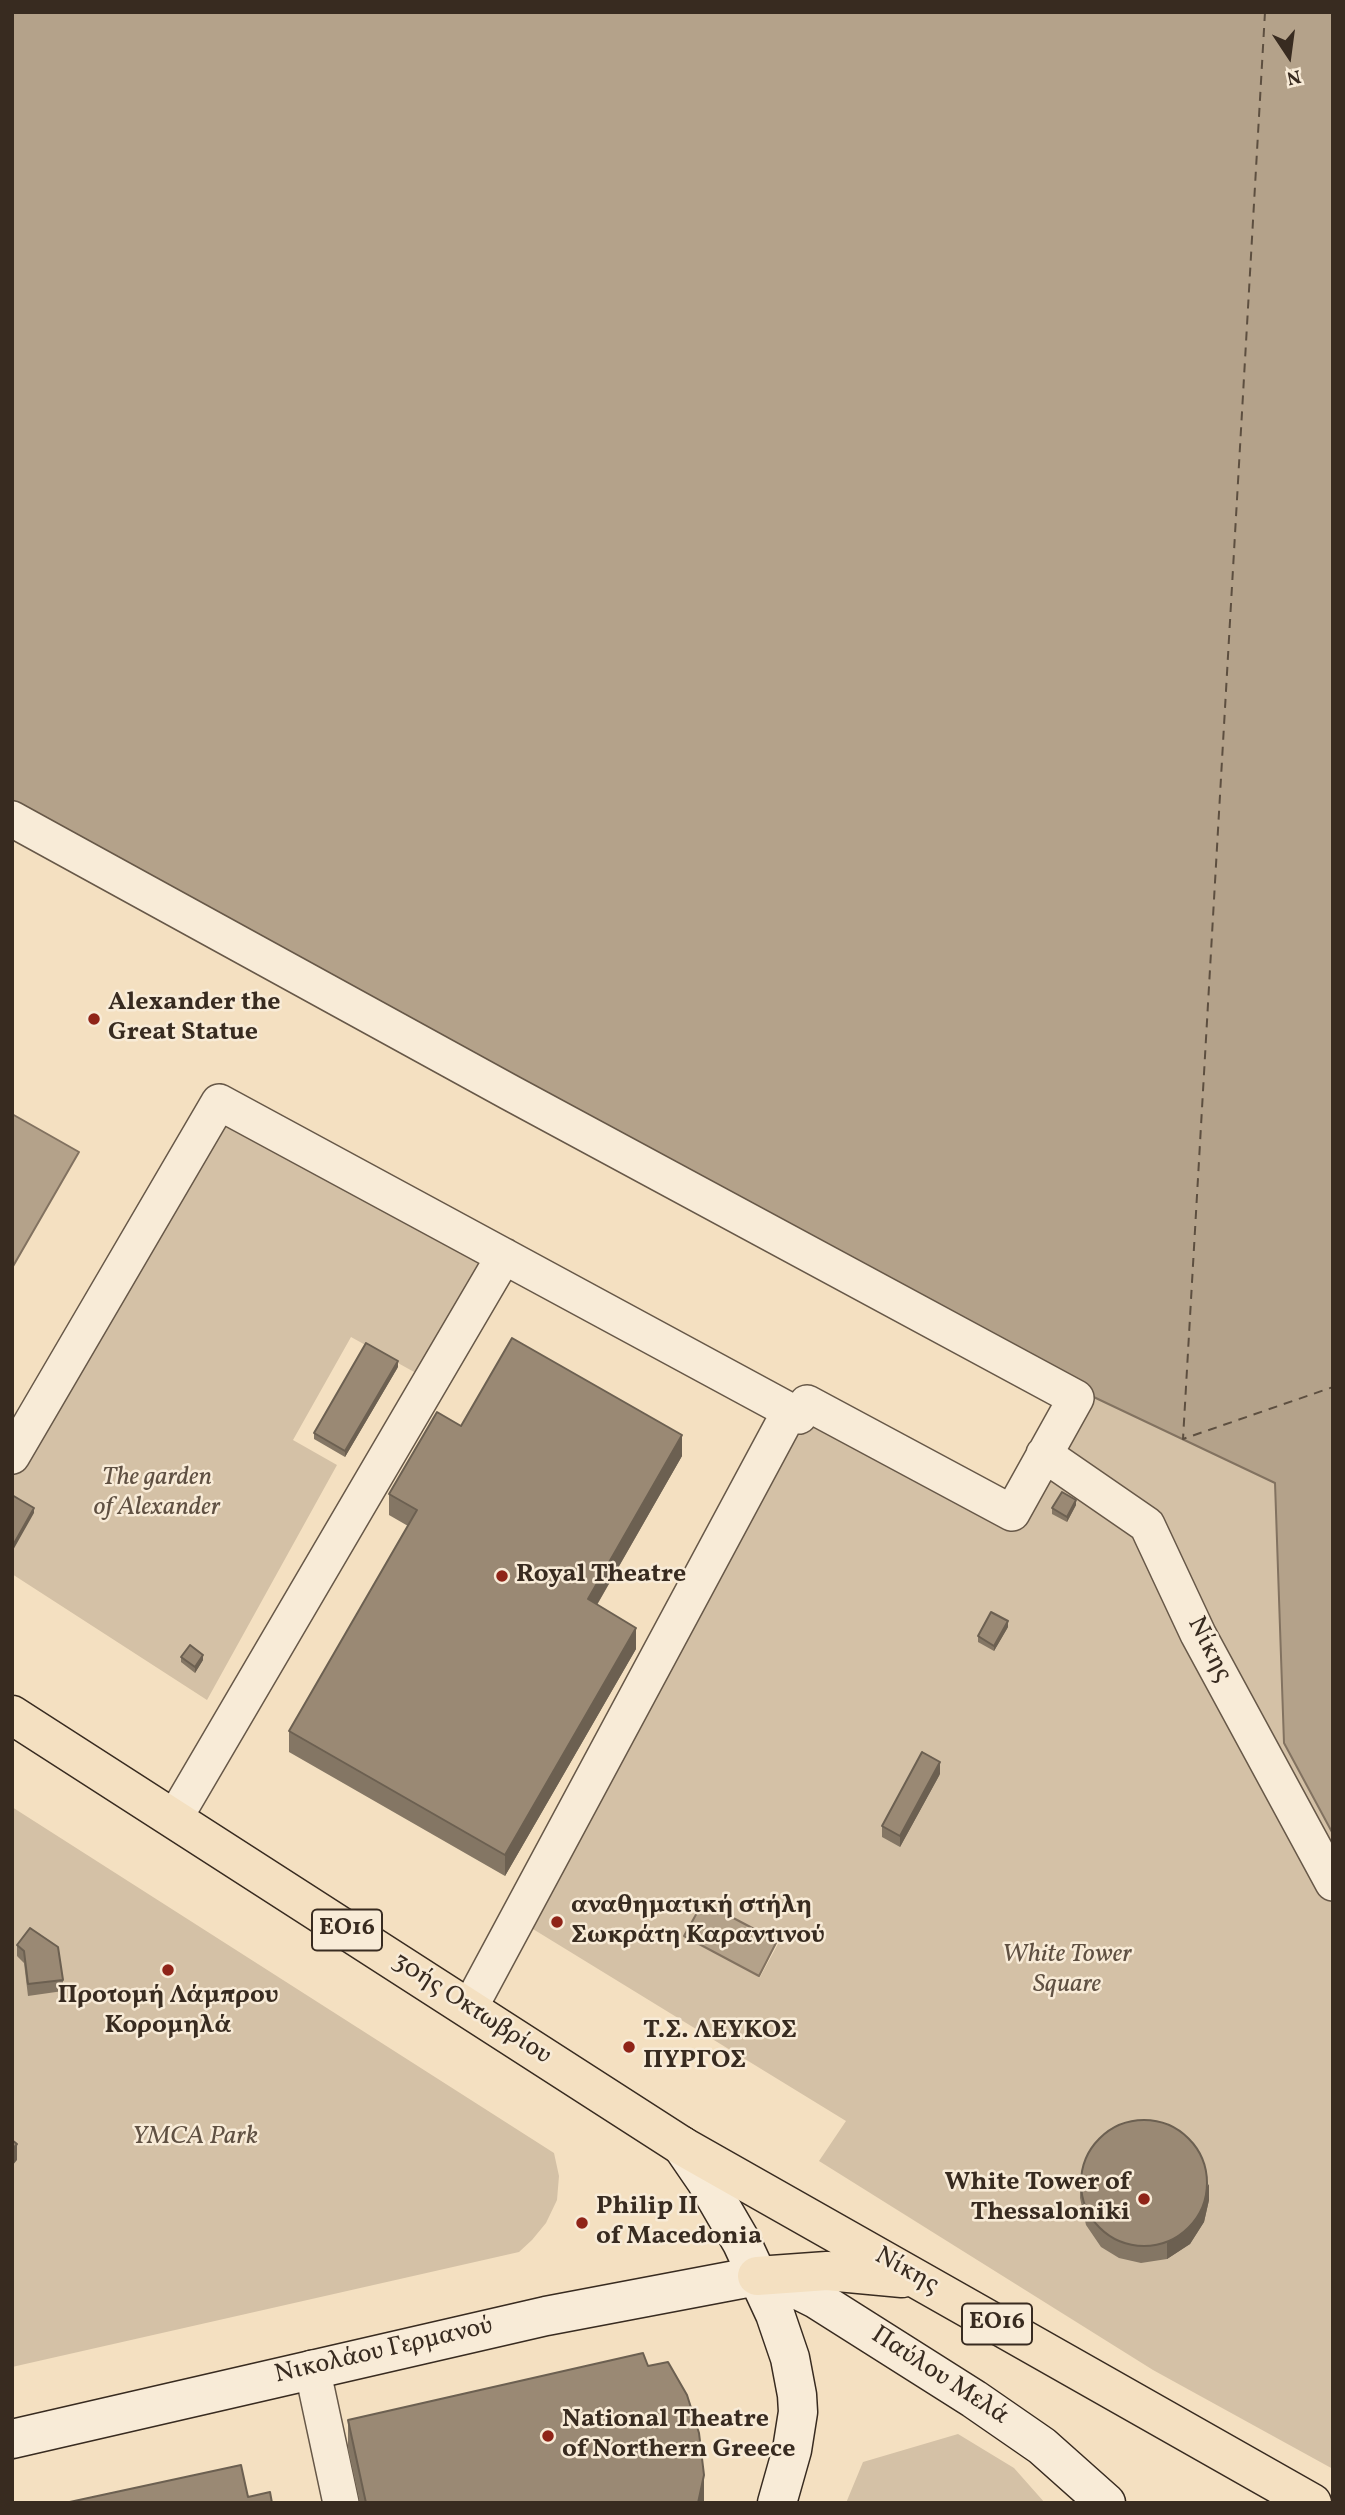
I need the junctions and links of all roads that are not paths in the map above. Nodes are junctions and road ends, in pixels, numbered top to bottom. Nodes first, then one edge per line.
1 (12, 819) edge
2 (504, 1256) junction
3 (790, 1411) junction
4 (1044, 1454) junction
5 (12, 1456) edge
6 (12, 1715) edge
7 (174, 1819) junction
8 (1333, 1883) edge
9 (470, 2009) junction
10 (682, 2146) junction
11 (757, 2276) junction
12 (921, 2281) junction
13 (312, 2368) junction
14 (12, 2439) edge
15 (341, 2503) edge
16 (777, 2503) edge
17 (1106, 2503) edge
18 (1312, 2503) edge

1 - 4 street
2 - 3 street
2 - 5 street
2 - 7 street
3 - 4 street
3 - 9 street
4 - 8 street, Νίκης
6 - 7 main road, 30ής Οκτωβρίου / ΕΟ16
7 - 9 main road, 30ής Οκτωβρίου / ΕΟ16
9 - 10 main road, 30ής Οκτωβρίου / ΕΟ16
10 - 11 main road
10 - 12 main road, Νίκης / ΕΟ16
11 - 12 main road
11 - 13 main road, Νικολάου Γερμανού
11 - 16 main road
11 - 17 main road, Παύλου Μελά
12 - 18 main road, Νίκης / ΕΟ16
13 - 14 main road, Νικολάου Γερμανού
13 - 15 street

